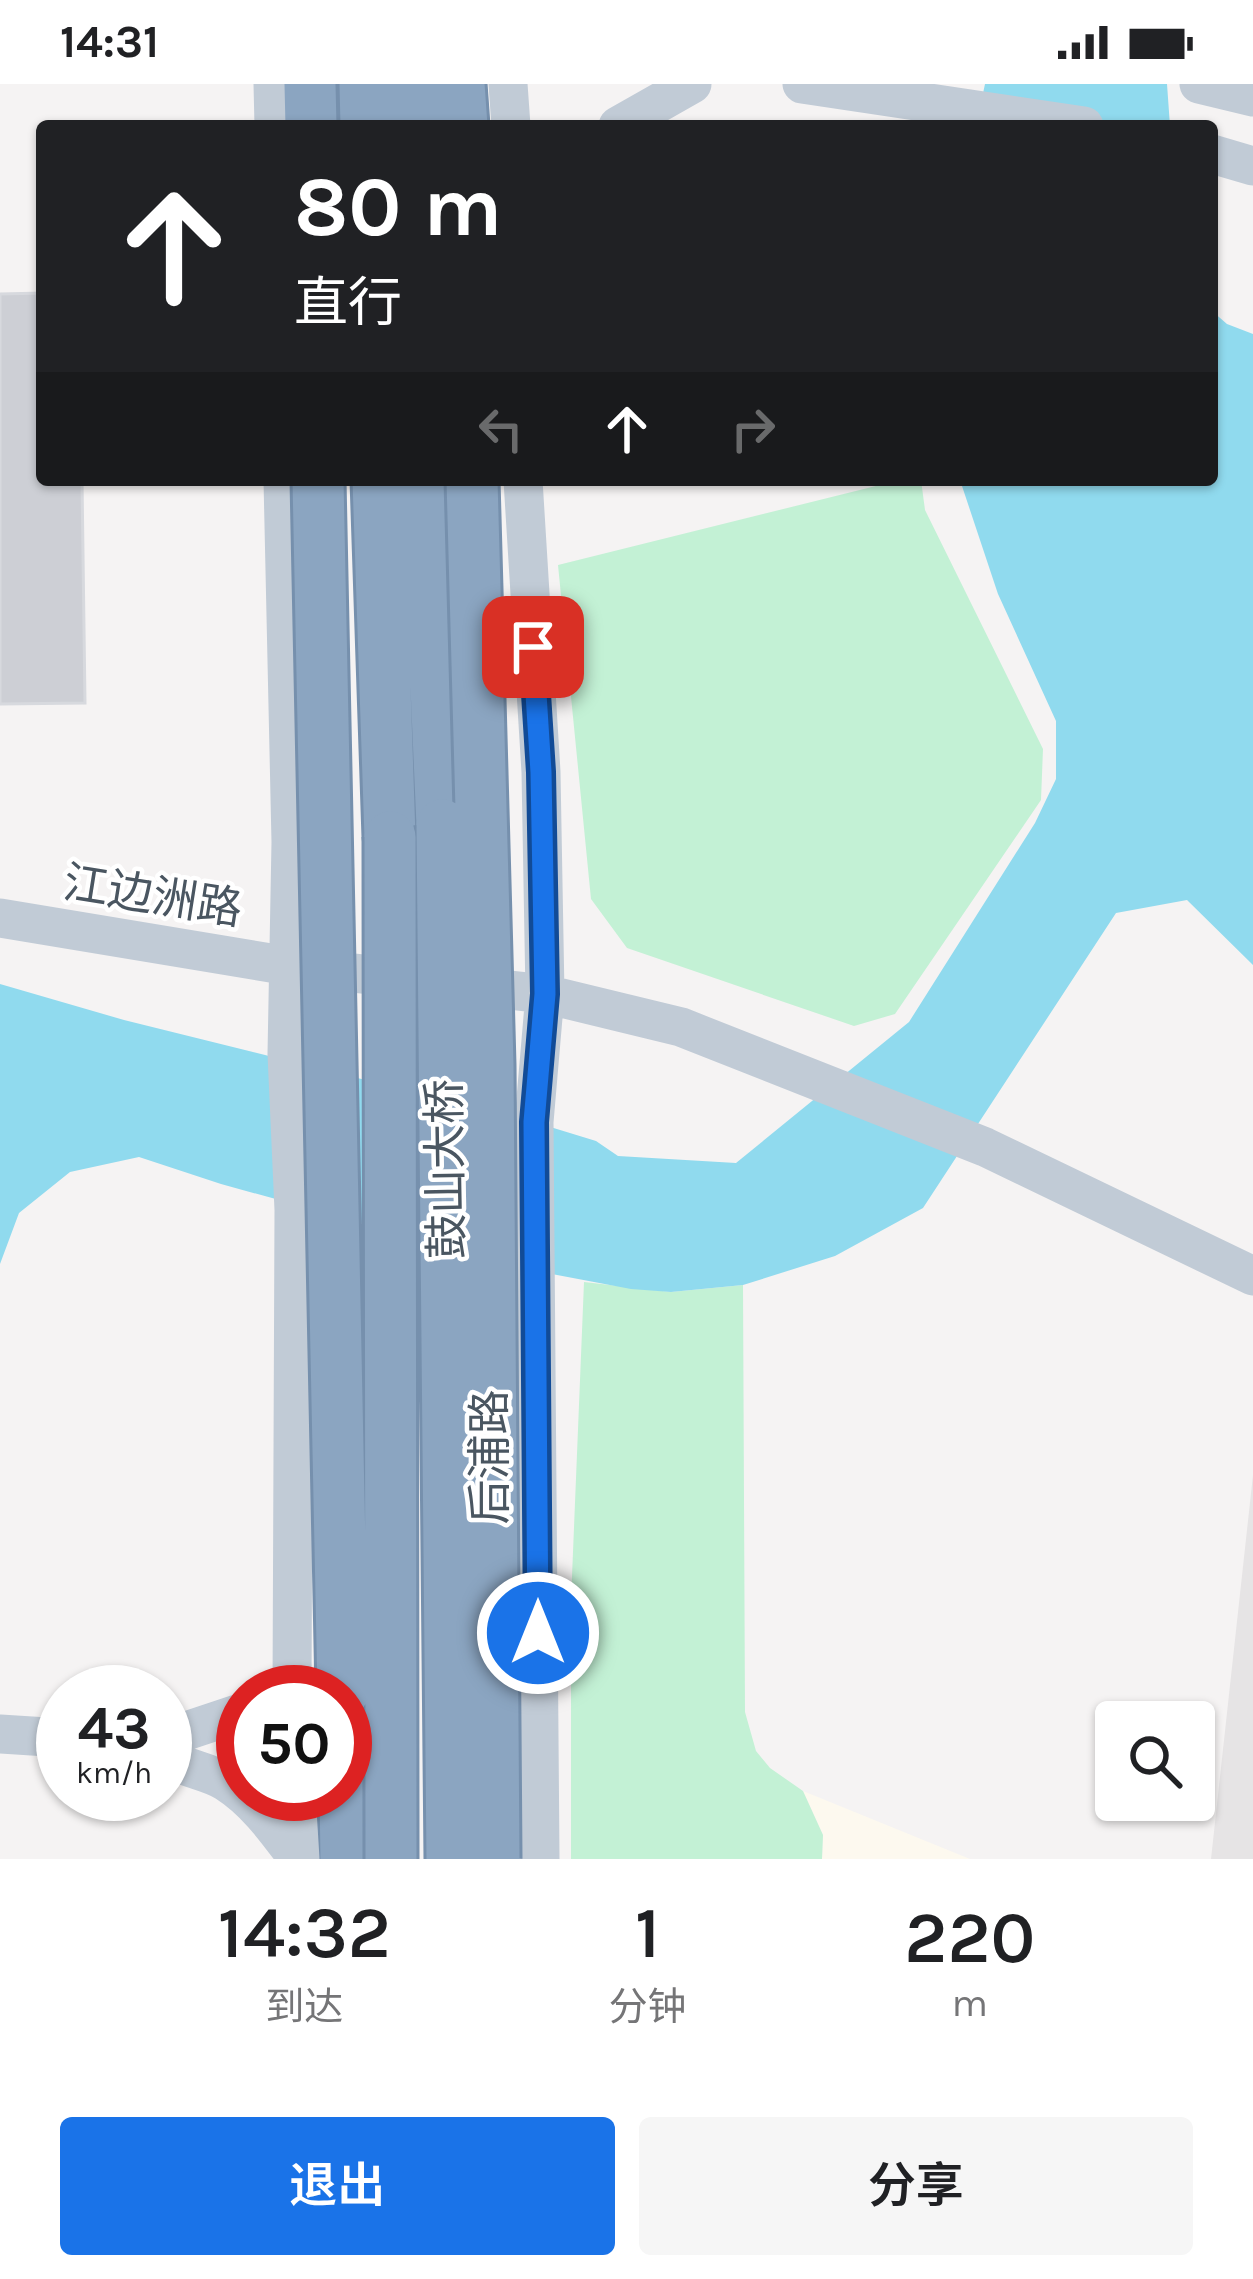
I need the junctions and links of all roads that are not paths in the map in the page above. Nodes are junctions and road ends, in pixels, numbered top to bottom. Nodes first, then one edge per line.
1 (273, 84) edge
2 (310, 84) edge
3 (365, 84) edge
4 (411, 84) edge
5 (459, 84) edge
6 (508, 84) edge
7 (692, 84) edge
8 (802, 84) edge
9 (1199, 84) edge
10 (1253, 97) edge
11 (274, 120) edge
12 (311, 120) edge
13 (366, 120) edge
14 (412, 120) edge
15 (462, 120) edge
16 (511, 120) edge
17 (628, 120) edge
18 (1044, 120) edge
19 (1218, 156) edge
20 (1253, 166) edge
21 (283, 486) edge
22 (318, 486) edge
23 (378, 486) edge
24 (428, 486) edge
25 (472, 486) edge
26 (524, 486) edge
27 (0, 918) edge
28 (290, 966) junction
29 (545, 994) junction
30 (1253, 1276) edge
31 (286, 1665) edge
32 (342, 1665) edge
33 (0, 1734) edge
34 (36, 1736) edge
35 (192, 1768) edge
36 (297, 1821) edge
37 (345, 1821) edge
38 (299, 1859) edge
39 (346, 1859) edge
40 (391, 1859) edge
41 (452, 1859) edge
42 (494, 1859) edge
43 (540, 1859) edge

1 - 11 main road
2 - 12 highway
3 - 13 highway
4 - 14 highway
5 - 15 highway
6 - 16 main road
7 - 17 main road
8 - 18 main road
9 - 10 main road
19 - 20 main road
21 - 28 main road
22 - 32 highway, bridge
23 - 40 highway, 鼓山大桥, bridge
24 - 41 highway, 鼓山大桥, bridge
25 - 42 highway, bridge
26 - 29 main road, 后浦路
27 - 28 main road, 江边洲路
28 - 29 main road, 江边洲路
28 - 31 main road
29 - 30 main road, 江边洲路
29 - 43 main road, 后浦路
33 - 34 main road
35 - 38 main road
36 - 38 main road
37 - 39 highway

